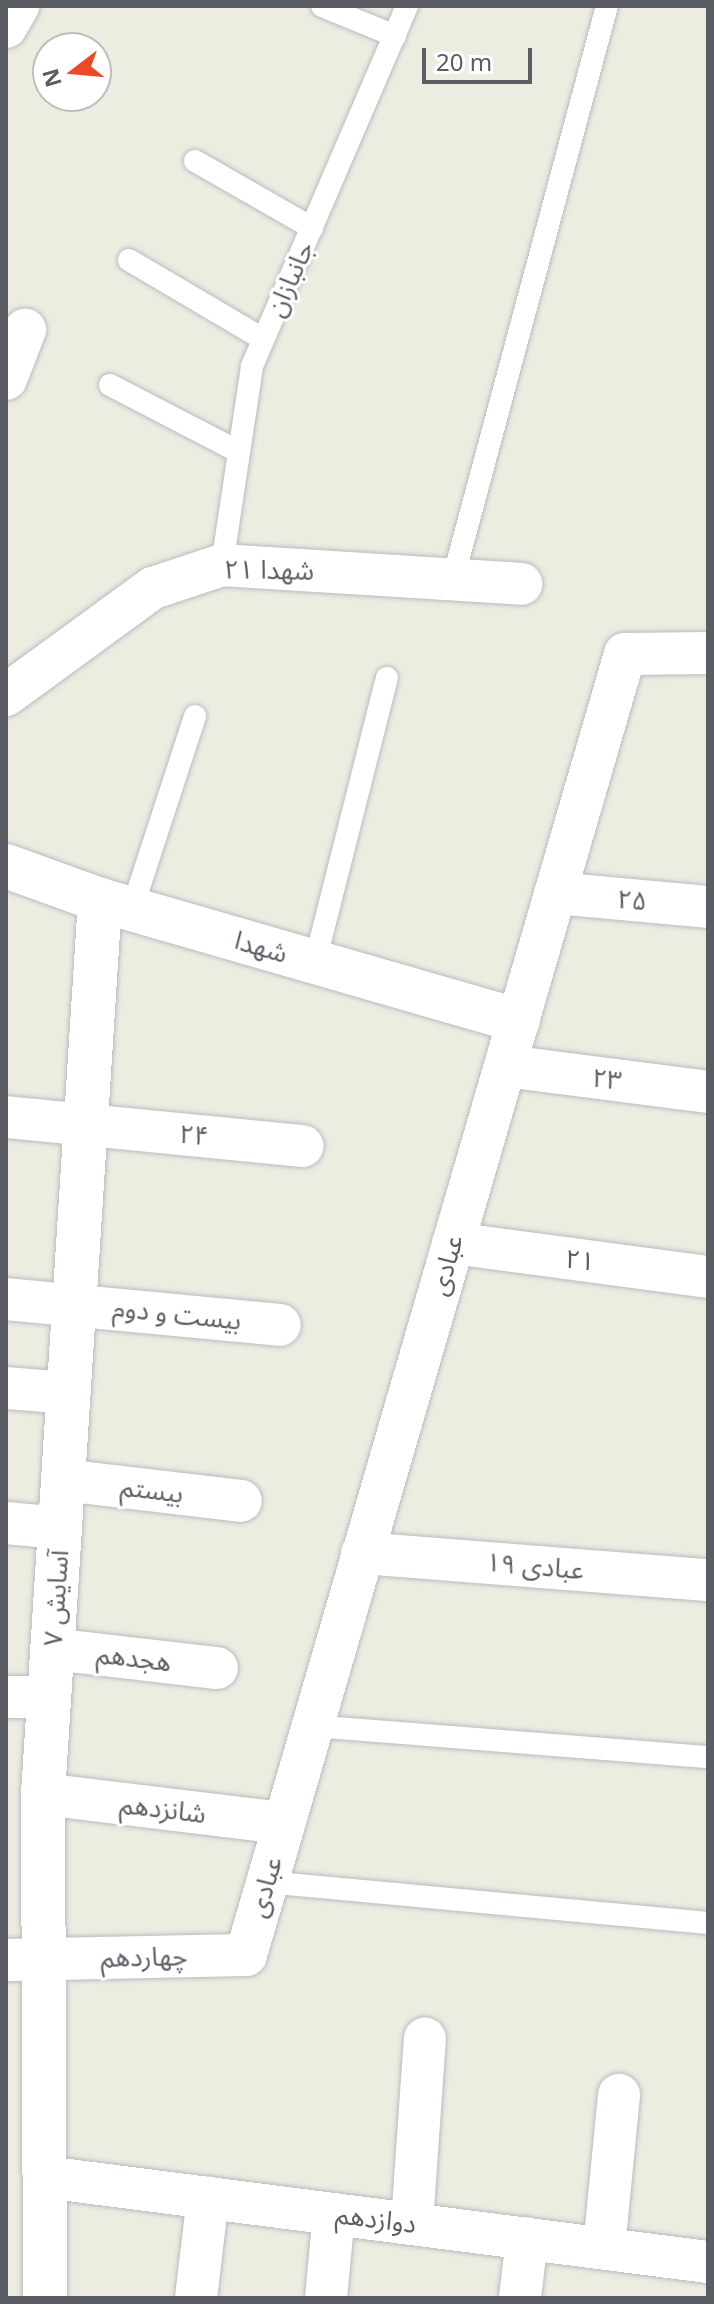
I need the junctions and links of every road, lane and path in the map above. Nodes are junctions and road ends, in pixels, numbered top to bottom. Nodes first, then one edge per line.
1 (18, 6) edge
2 (322, 6) edge
3 (407, 6) edge
4 (607, 6) edge
5 (6, 27) edge
6 (395, 36) junction
7 (195, 161) dead end
8 (312, 228) junction
9 (129, 260) dead end
10 (25, 330) dead end
11 (263, 339) junction
12 (6, 379) edge
13 (110, 385) dead end
14 (239, 452) junction
15 (222, 565) junction
16 (453, 579) junction
17 (521, 584) dead end
18 (708, 653) edge
19 (387, 678) dead end
20 (6, 695) edge
21 (195, 716) dead end
22 (6, 866) edge
23 (555, 893) junction
24 (116, 904) junction
25 (708, 907) edge
26 (315, 962) junction
27 (518, 1021) junction
28 (506, 1066) junction
29 (708, 1092) edge
30 (6, 1117) edge
31 (85, 1125) junction
32 (303, 1146) dead end
33 (453, 1243) junction
34 (708, 1277) edge
35 (6, 1299) edge
36 (74, 1303) junction
37 (280, 1325) dead end
38 (6, 1388) edge
39 (68, 1393) junction
40 (63, 1480) junction
41 (241, 1501) dead end
42 (6, 1523) edge
43 (60, 1528) junction
44 (362, 1553) junction
45 (708, 1580) edge
46 (52, 1649) junction
47 (217, 1668) dead end
48 (6, 1697) edge
49 (49, 1697) junction
50 (312, 1726) junction
51 (708, 1757) edge
52 (43, 1794) junction
53 (283, 1823) junction
54 (266, 1882) junction
55 (708, 1923) edge
56 (246, 1955) joint
57 (24, 1960) edge
58 (425, 2038) dead end
59 (619, 2095) dead end
60 (45, 2177) junction
61 (208, 2198) junction
62 (334, 2214) junction
63 (412, 2223) junction
64 (527, 2238) junction
65 (604, 2248) junction
66 (708, 2262) edge
67 (45, 2298) edge
68 (196, 2298) edge
69 (326, 2298) edge
70 (520, 2298) edge

1 - 5 street
2 - 6 lane
3 - 6 lane, جانبازان
4 - 16 lane
6 - 8 lane, جانبازان
7 - 8 lane
8 - 11 lane, جانبازان
9 - 11 lane
10 - 12 street
11 - 14 lane, جانبازان
13 - 14 lane
14 - 15 lane, جانبازان
15 - 16 street, شهدا ۲۱
15 - 20 street, شهدا ۲۱
16 - 17 street, شهدا ۲۱
18 - 23 street, عبادی
19 - 26 lane
21 - 24 lane
22 - 24 street, شهدا
23 - 25 street, ۲۵
23 - 27 street, عبادی
24 - 26 street, شهدا
24 - 31 street, آسایش ۷
26 - 27 street, شهدا
27 - 28 street, عبادی
28 - 29 street, ۲۳
28 - 33 street, عبادی
30 - 31 street, ۲۴
31 - 32 street, ۲۴
31 - 36 street, آسایش ۷
33 - 34 street, ۲۱
33 - 44 street, عبادی
35 - 36 street, بیست و دوم
36 - 37 street, بیست و دوم
36 - 39 street, آسایش ۷
38 - 39 street
39 - 40 street, آسایش ۷
40 - 41 street, بیستم
40 - 43 street, آسایش ۷
42 - 43 street
43 - 46 street, آسایش ۷
44 - 45 street, عبادی ۱۹
44 - 50 street, عبادی
46 - 47 street, هجدهم
46 - 49 street, آسایش ۷
48 - 49 street
49 - 52 street, آسایش ۷
50 - 51 lane
50 - 53 street, عبادی
52 - 53 street, شانزدهم
52 - 57 street, آسایش ۷
53 - 54 street, عبادی
54 - 55 lane
54 - 56 street, عبادی
56 - 57 street, چهاردهم
57 - 60 street, آسایش ۷
58 - 63 street
59 - 65 street
60 - 61 street, دوازدهم
60 - 67 street, آسایش ۷
61 - 62 street, دوازدهم
61 - 68 street
62 - 63 street, دوازدهم
62 - 69 street
63 - 64 street, دوازدهم
64 - 65 street, دوازدهم
64 - 70 street
65 - 66 street, دوازدهم

